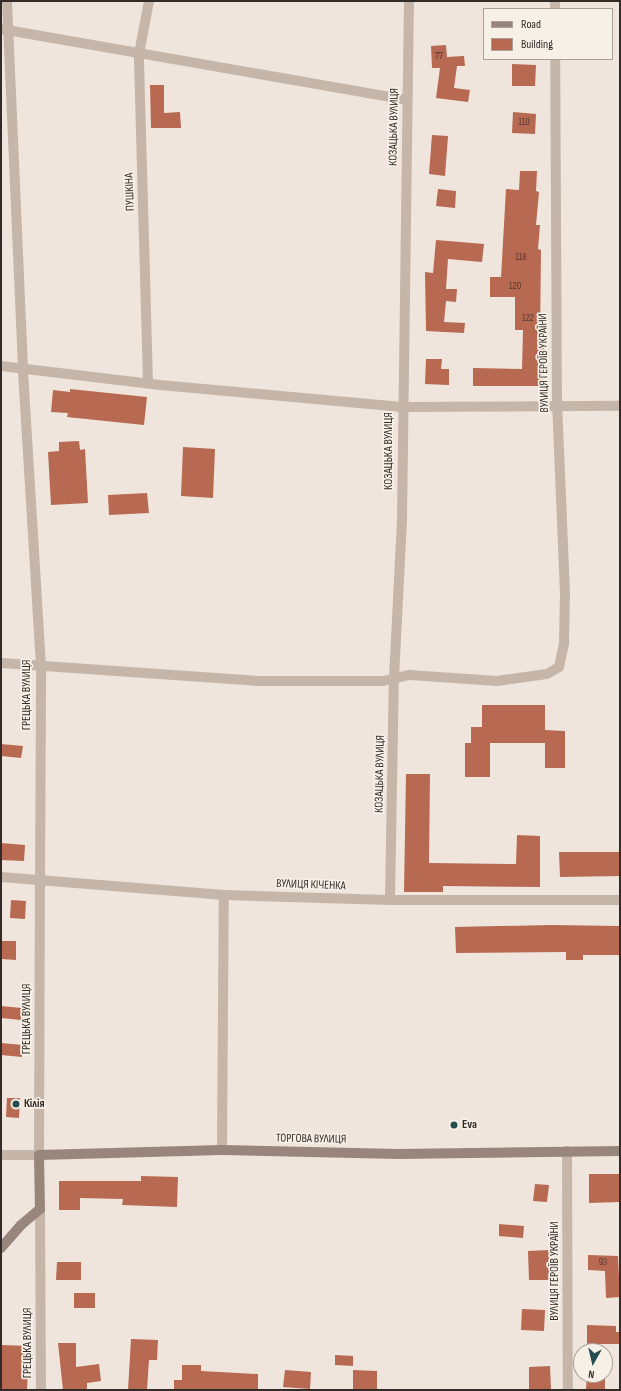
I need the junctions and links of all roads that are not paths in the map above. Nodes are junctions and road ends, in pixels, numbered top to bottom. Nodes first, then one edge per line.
1 (7, 1) edge
2 (149, 1) edge
3 (409, 1) edge
4 (4, 29) edge
5 (139, 54) junction
6 (555, 60) edge
7 (407, 100) junction
8 (1, 366) edge
9 (23, 368) junction
10 (148, 383) junction
11 (557, 406) junction
12 (620, 406) edge
13 (402, 407) junction
14 (1, 663) edge
15 (41, 666) junction
16 (394, 678) junction
17 (1, 877) edge
18 (40, 882) junction
19 (224, 895) junction
20 (390, 900) junction
21 (620, 900) edge
22 (222, 1150) junction
23 (567, 1151) junction
24 (620, 1151) edge
25 (1, 1155) edge
26 (39, 1155) junction
27 (40, 1209) junction
28 (1, 1248) edge
29 (41, 1390) edge
30 (568, 1390) edge

1 - 4 street, ГРЕЦЬКА ВУЛИЦЯ
2 - 5 street, ПУШКІНА
3 - 7 street, КОЗАЦЬКА ВУЛИЦЯ
4 - 5 street
4 - 9 street, ГРЕЦЬКА ВУЛИЦЯ
5 - 7 street
5 - 10 street, ПУШКІНА
6 - 11 street, ВУЛИЦЯ ГЕРОЇВ УКРАЇНИ
7 - 13 street, КОЗАЦЬКА ВУЛИЦЯ
8 - 9 street
9 - 10 street
9 - 15 street, ГРЕЦЬКА ВУЛИЦЯ
10 - 13 street
11 - 12 street
11 - 13 street
11 - 16 street, ВУЛИЦЯ ГЕРОЇВ УКРАЇНИ
13 - 16 street, КОЗАЦЬКА ВУЛИЦЯ
14 - 15 street
15 - 16 street
15 - 18 street, ГРЕЦЬКА ВУЛИЦЯ
16 - 20 street, КОЗАЦЬКА ВУЛИЦЯ
17 - 18 street, ВУЛИЦЯ КІЧЕНКА
18 - 19 street, ВУЛИЦЯ КІЧЕНКА
18 - 26 street, ГРЕЦЬКА ВУЛИЦЯ
19 - 20 street, ВУЛИЦЯ КІЧЕНКА
19 - 22 street
20 - 21 street, ВУЛИЦЯ КІЧЕНКА
22 - 23 main road, ТОРГОВА ВУЛИЦЯ
22 - 26 main road, ТОРГОВА ВУЛИЦЯ
23 - 24 main road, ТОРГОВА ВУЛИЦЯ
23 - 30 street, ВУЛИЦЯ ГЕРОЇВ УКРАЇНИ
25 - 26 street, ТОРГОВА ВУЛИЦЯ
26 - 27 main road, ГРЕЦЬКА ВУЛИЦЯ
27 - 28 main road
27 - 29 street, ГРЕЦЬКА ВУЛИЦЯ

